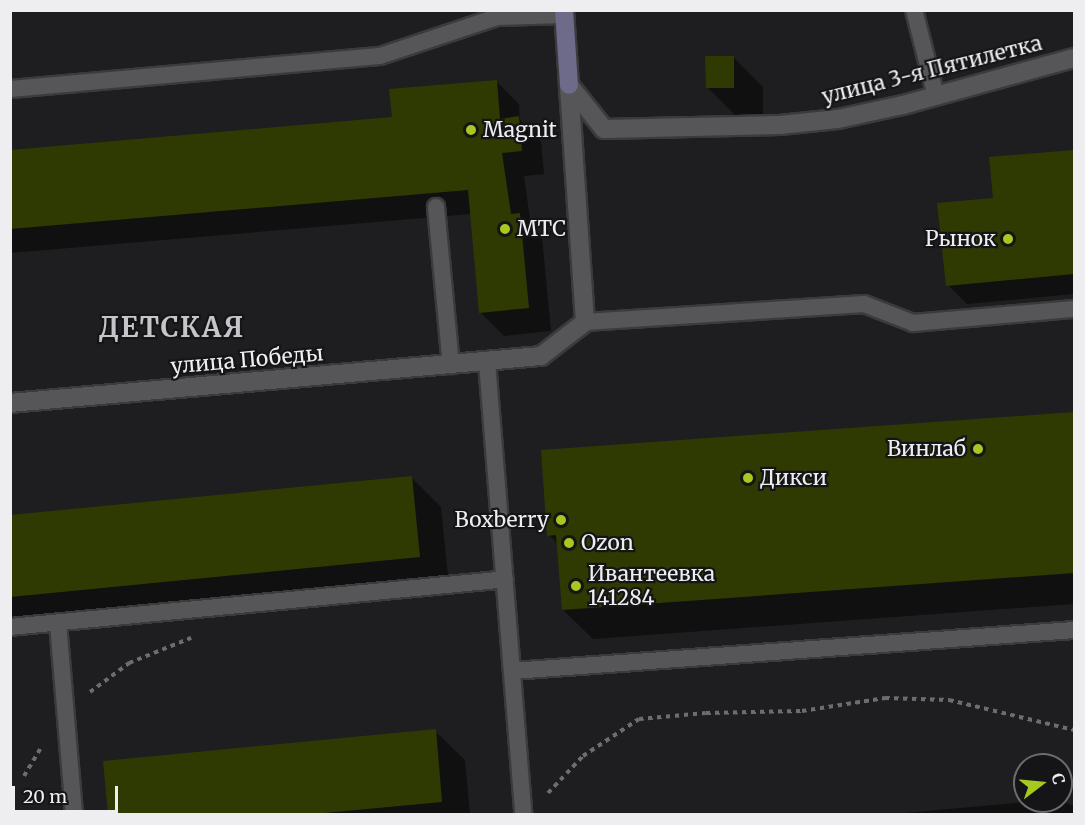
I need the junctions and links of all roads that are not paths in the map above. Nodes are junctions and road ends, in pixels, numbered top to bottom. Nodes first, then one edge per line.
1 (914, 10) edge
2 (565, 13) edge
3 (1074, 58) edge
4 (569, 85) junction
5 (10, 88) edge
6 (936, 96) junction
7 (436, 207) dead end
8 (1074, 309) edge
9 (585, 322) junction
10 (487, 362) junction
11 (451, 365) junction
12 (10, 403) edge
13 (504, 579) junction
14 (58, 622) junction
15 (10, 627) edge
16 (1074, 630) edge
17 (512, 671) junction
18 (74, 814) edge
19 (523, 814) edge

1 - 6 lane
2 - 4 street
2 - 5 lane
3 - 6 street, улица 3-я Пятилетка
4 - 6 street, улица 3-я Пятилетка
4 - 9 street
7 - 11 lane
8 - 9 lane
9 - 10 street, улица Победы
10 - 11 street, улица Победы
10 - 13 lane
11 - 12 street, улица Победы
13 - 14 lane
13 - 17 lane
14 - 15 lane
14 - 18 lane
16 - 17 lane
17 - 19 lane

